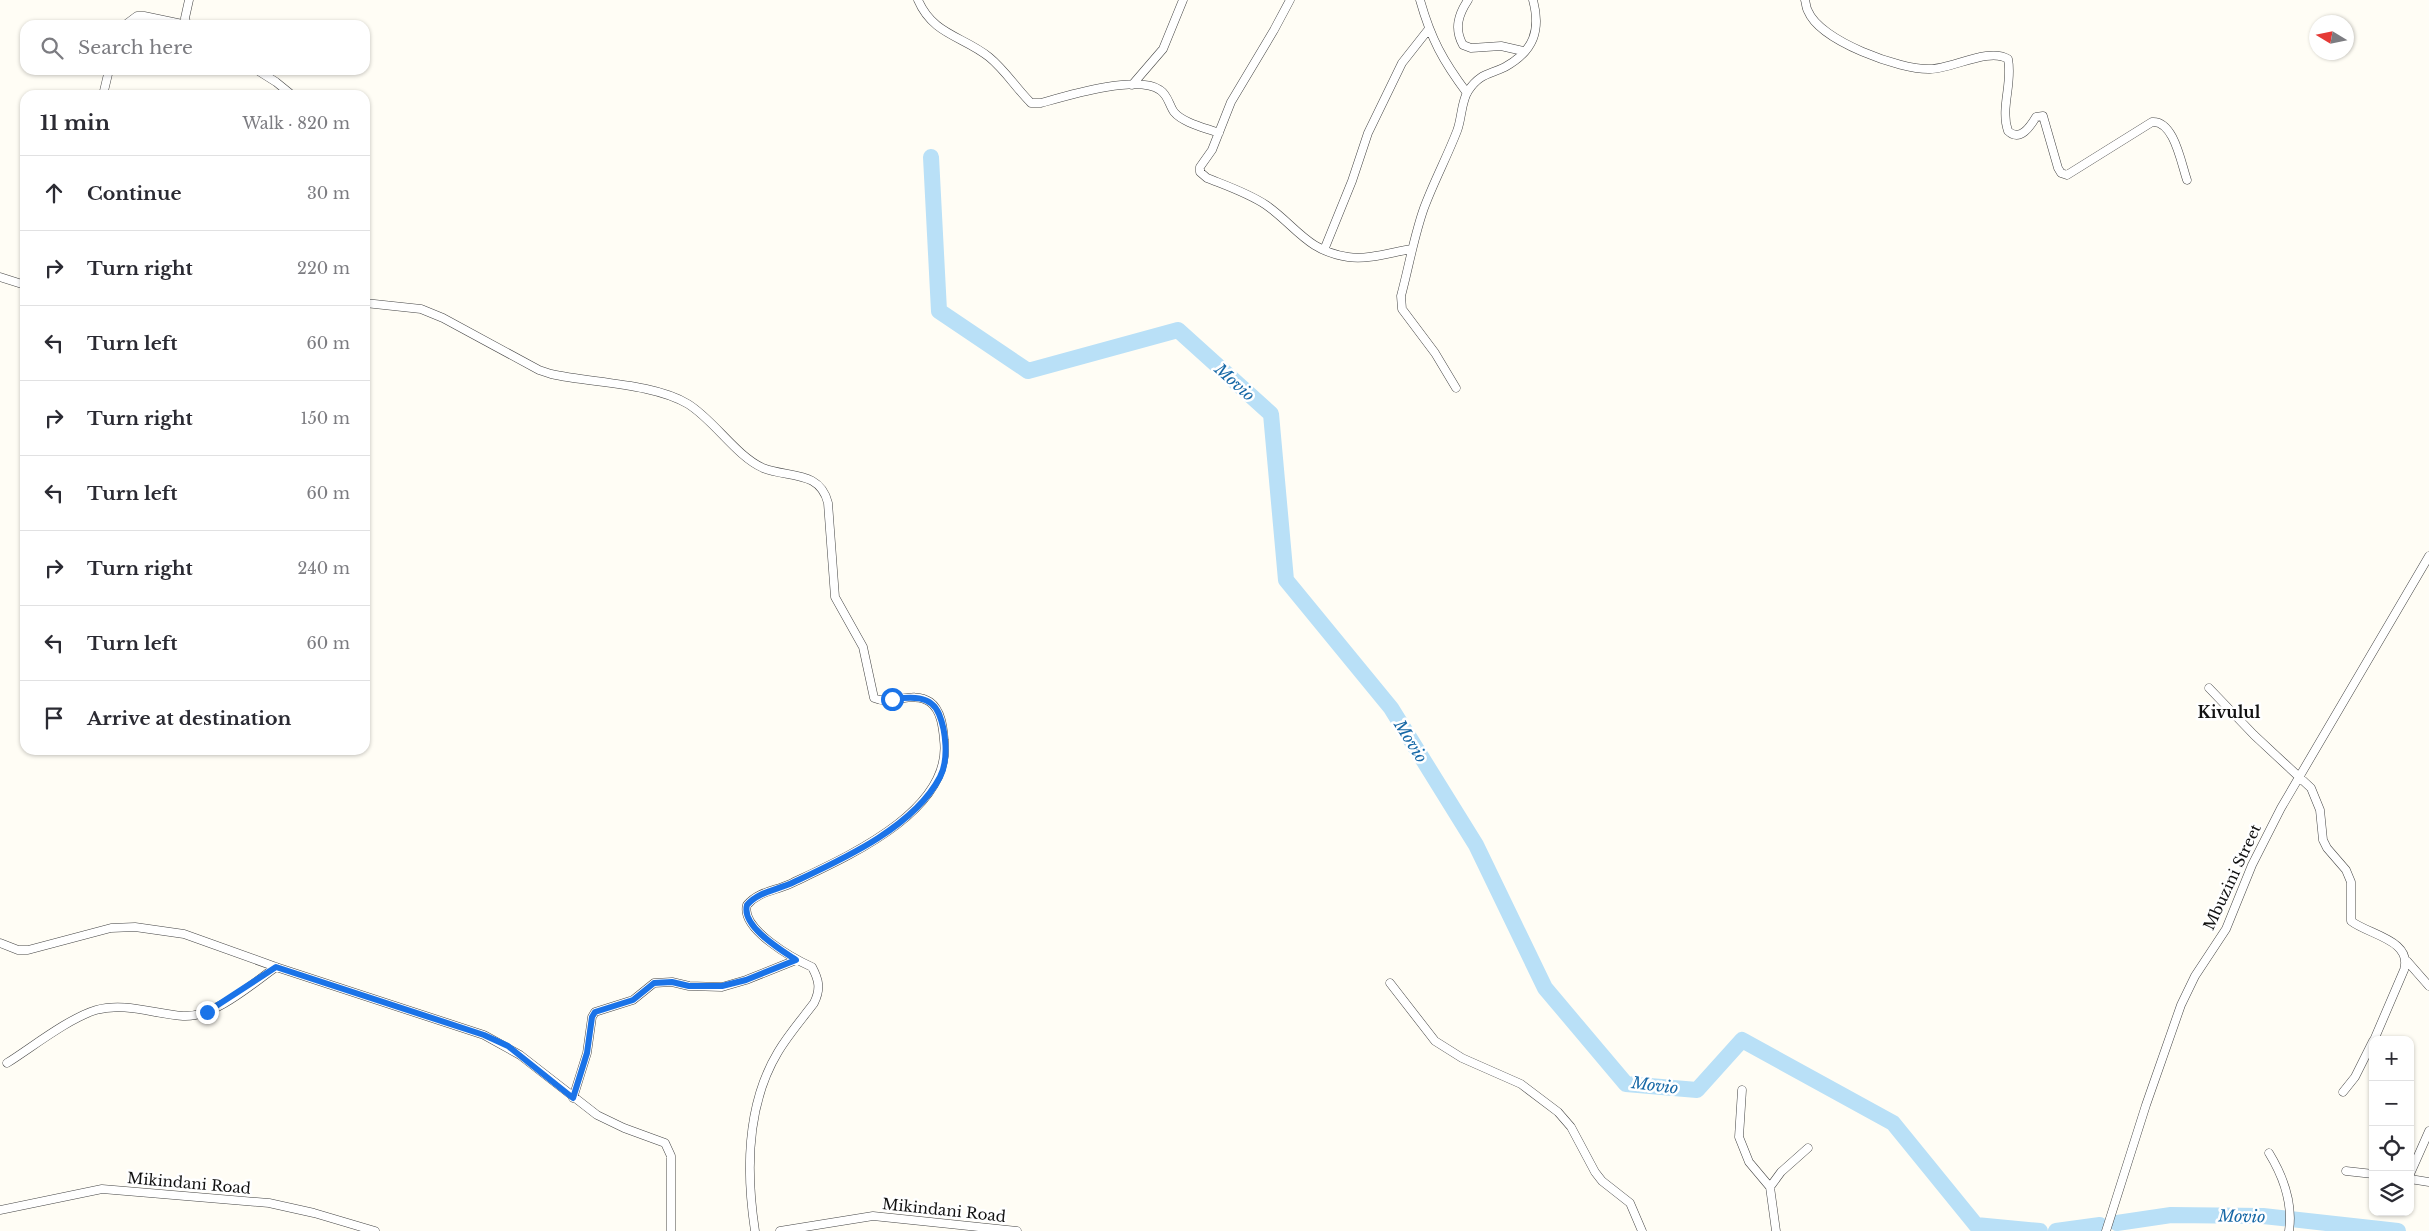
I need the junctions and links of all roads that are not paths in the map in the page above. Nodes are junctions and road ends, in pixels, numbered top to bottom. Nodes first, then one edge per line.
1 (189, 0) edge
2 (918, 0) edge
3 (1183, 0) edge
4 (1420, 0) edge
5 (1468, 0) edge
6 (1533, 0) edge
7 (1805, 0) edge
8 (1287, 1) edge
9 (132, 20) edge
10 (163, 20) edge
11 (186, 20) edge
12 (1428, 30) junction
13 (1523, 51) junction
14 (108, 75) edge
15 (265, 75) edge
16 (1132, 84) junction
17 (103, 90) edge
18 (286, 90) edge
19 (1467, 93) junction
20 (1219, 133) junction
21 (2187, 180) dead end
22 (1412, 249) junction
23 (1324, 250) junction
24 (0, 277) edge
25 (20, 283) edge
26 (370, 304) edge
27 (1456, 388) dead end
28 (2429, 556) edge
29 (2209, 688) dead end
30 (2300, 777) junction
31 (0, 943) edge
32 (796, 960) junction
33 (2407, 961) junction
34 (276, 967) junction
35 (1390, 984) dead end
36 (2429, 986) edge
37 (2375, 1036) edge
38 (2369, 1049) edge
39 (7, 1063) dead end
40 (1742, 1090) dead end
41 (2343, 1092) dead end
42 (573, 1098) junction
43 (2429, 1131) edge
44 (1808, 1148) dead end
45 (2269, 1153) dead end
46 (2346, 1171) dead end
47 (2411, 1171) edge
48 (2369, 1174) edge
49 (2414, 1180) edge
50 (2429, 1182) edge
51 (1770, 1187) junction
52 (0, 1210) edge
53 (375, 1231) edge
54 (671, 1231) edge
55 (755, 1231) edge
56 (780, 1231) edge
57 (1017, 1231) edge
58 (1642, 1231) edge
59 (1776, 1231) edge
60 (2106, 1231) edge
61 (2290, 1231) edge

1 - 11 street
2 - 16 street
3 - 16 street
4 - 12 street
5 - 13 street
6 - 13 street
7 - 21 street
8 - 20 street
9 - 10 street
12 - 19 street
12 - 23 street
13 - 19 street
14 - 17 street
15 - 18 street
16 - 20 street
19 - 22 street
20 - 23 street
22 - 23 street
22 - 27 street
24 - 25 street
26 - 32 street
28 - 30 street, Mbuzini Street
29 - 30 street
30 - 33 street
30 - 60 street, Mbuzini Street
31 - 34 street
32 - 42 street
32 - 55 street
33 - 36 street
33 - 37 street
34 - 39 street
34 - 42 street
35 - 58 street
38 - 41 street
40 - 51 street
42 - 54 street
43 - 47 street
44 - 51 street
45 - 61 street
46 - 48 street
49 - 50 street
51 - 59 street
52 - 53 street, Mikindani Road
56 - 57 street, Mikindani Road

